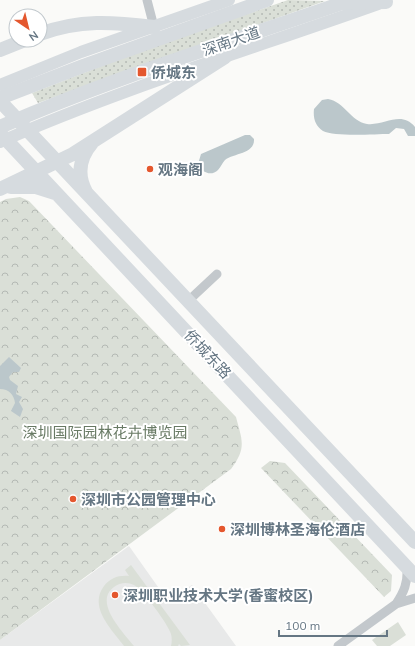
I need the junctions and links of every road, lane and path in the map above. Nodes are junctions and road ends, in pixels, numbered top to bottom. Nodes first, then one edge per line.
1 (147, 0) edge
2 (229, 0) edge
3 (267, 0) edge
4 (388, 1) edge
5 (347, 2) edge
6 (154, 27) junction
7 (48, 32) edge
8 (225, 57) junction
9 (39, 75) junction
10 (0, 85) edge
11 (0, 98) edge
12 (0, 101) edge
13 (0, 127) edge
14 (0, 133) edge
15 (0, 142) edge
16 (92, 142) junction
17 (56, 163) junction
18 (37, 172) junction
19 (0, 189) edge
20 (59, 195) junction
21 (89, 198) junction
22 (217, 274) dead end
23 (188, 302) junction
24 (415, 542) edge
25 (411, 572) edge
26 (415, 598) edge
27 (396, 604) junction
28 (338, 646) edge

1 - 6 street
2 - 6 main road
3 - 9 main road, 深南大道
4 - 5 main road, 深南大道
4 - 8 main road
5 - 13 main road, 深南大道
6 - 7 main road
6 - 9 main road
8 - 15 main road
8 - 16 main road
9 - 10 main road
9 - 11 main road, 深南大道
12 - 17 main road, 侨城东路
14 - 18 main road, 侨城东路
16 - 17 main road
16 - 21 main road
17 - 18 main road
17 - 21 main road, 侨城东路
18 - 19 main road
18 - 20 main road, 侨城东路
19 - 20 main road
20 - 25 main road, 侨城东路
21 - 23 main road, 侨城东路
22 - 23 street
23 - 24 main road, 侨城东路
25 - 27 street
26 - 27 street
27 - 28 street

